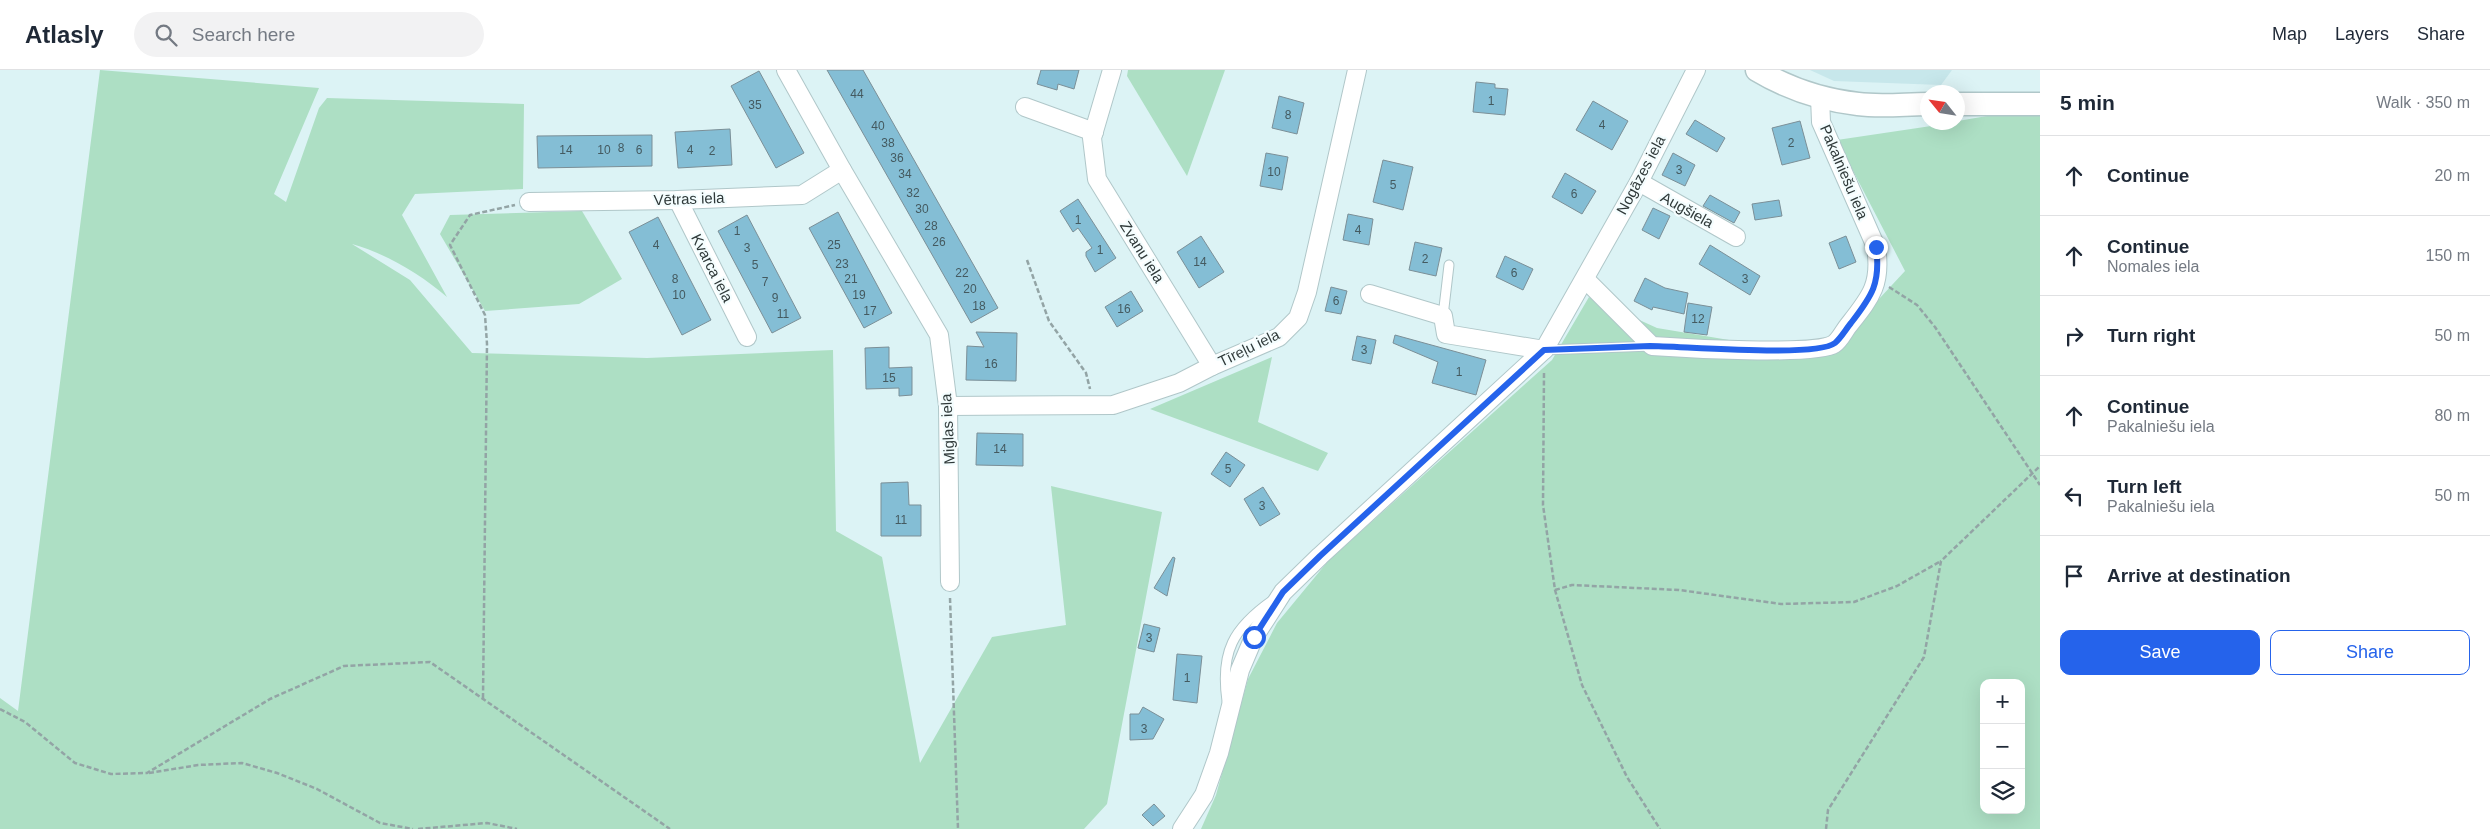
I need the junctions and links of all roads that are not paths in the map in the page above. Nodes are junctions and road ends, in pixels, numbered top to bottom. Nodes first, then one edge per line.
1 (786, 70) edge
2 (1112, 70) edge
3 (1357, 70) edge
4 (1696, 70) edge
5 (1757, 70) edge
6 (1820, 97) junction
7 (1920, 104) edge
8 (1965, 104) edge
9 (2040, 104) edge
10 (1025, 107) dead end
11 (1094, 132) junction
12 (842, 170) junction
13 (1639, 182) junction
14 (678, 200) junction
15 (528, 202) road end
16 (1736, 237) dead end
17 (1450, 265) dead end
18 (1585, 279) junction
19 (1370, 294) dead end
20 (1443, 316) junction
21 (747, 337) dead end
22 (1652, 346) junction
23 (1544, 350) junction
24 (1212, 366) junction
25 (948, 406) junction
26 (950, 582) road end
27 (1182, 829) edge

1 - 12 street, Miglas iela
2 - 11 street, Zvanu iela
3 - 24 street, Tīreļu iela
4 - 13 street, Nogāzes iela
5 - 6 street
6 - 7 street
6 - 22 street, Pakalniešu iela
8 - 9 street
10 - 11 street
11 - 24 street, Zvanu iela
12 - 14 street, Vētras iela
12 - 25 street, Miglas iela
13 - 16 street, Augšiela
13 - 18 street, Nogāzes iela
14 - 15 street, Vētras iela
14 - 21 street, Kvarca iela
17 - 20 lane
18 - 22 street
18 - 23 street, Nogāzes iela
19 - 20 street
20 - 23 street
22 - 23 lane
23 - 27 street, Nogāzes iela
24 - 25 street, Tīreļu iela
25 - 26 street, Miglas iela

